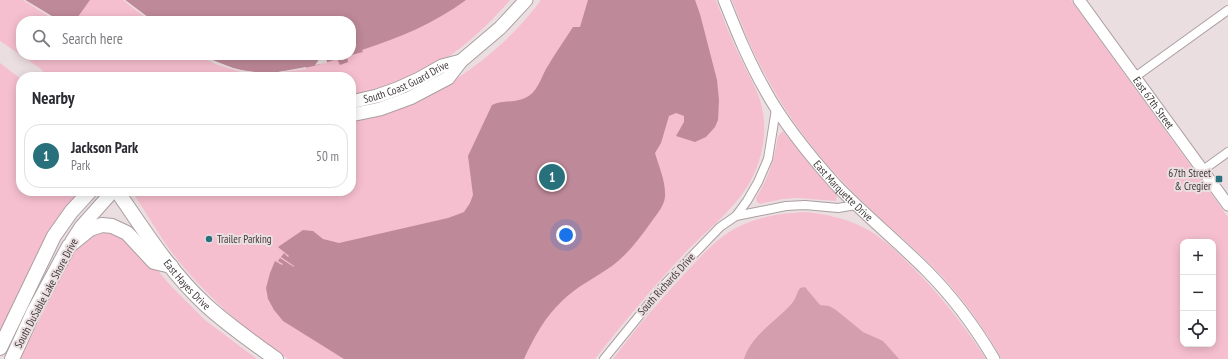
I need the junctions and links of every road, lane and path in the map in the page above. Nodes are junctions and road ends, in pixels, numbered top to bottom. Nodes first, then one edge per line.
1 (526, 0) edge
2 (724, 0) edge
3 (1080, 0) edge
4 (1228, 10) edge
5 (461, 61) junction
6 (1135, 77) junction
7 (356, 101) edge
8 (776, 109) junction
9 (356, 115) edge
10 (1228, 152) edge
11 (1203, 170) junction
12 (85, 196) edge
13 (109, 196) edge
14 (121, 196) edge
15 (856, 205) junction
16 (1228, 205) edge
17 (736, 216) junction
18 (69, 246) junction
19 (171, 266) junction
20 (0, 348) edge
21 (12, 359) edge
22 (276, 359) edge
23 (604, 359) edge
24 (994, 359) edge

1 - 5 main road, South Coast Guard Drive
2 - 8 street, East Marquette Drive
3 - 6 street, East 67th Street
4 - 6 street
5 - 7 main road, South Coast Guard Drive
5 - 9 main road, South Coast Guard Drive
6 - 11 street, East 67th Street
8 - 15 street, East Marquette Drive
8 - 17 street, South Richards Drive
10 - 11 street
11 - 16 street, East 67th Street
12 - 20 highway, South DuSable Lake Shore Drive
13 - 18 main road, South DuSable Lake Shore Drive
14 - 19 highway, East Hayes Drive
15 - 17 street, South Richards Drive
15 - 24 street, East Marquette Drive
17 - 23 street, South Richards Drive
18 - 19 highway
18 - 21 highway, South DuSable Lake Shore Drive
19 - 22 highway, East Hayes Drive

